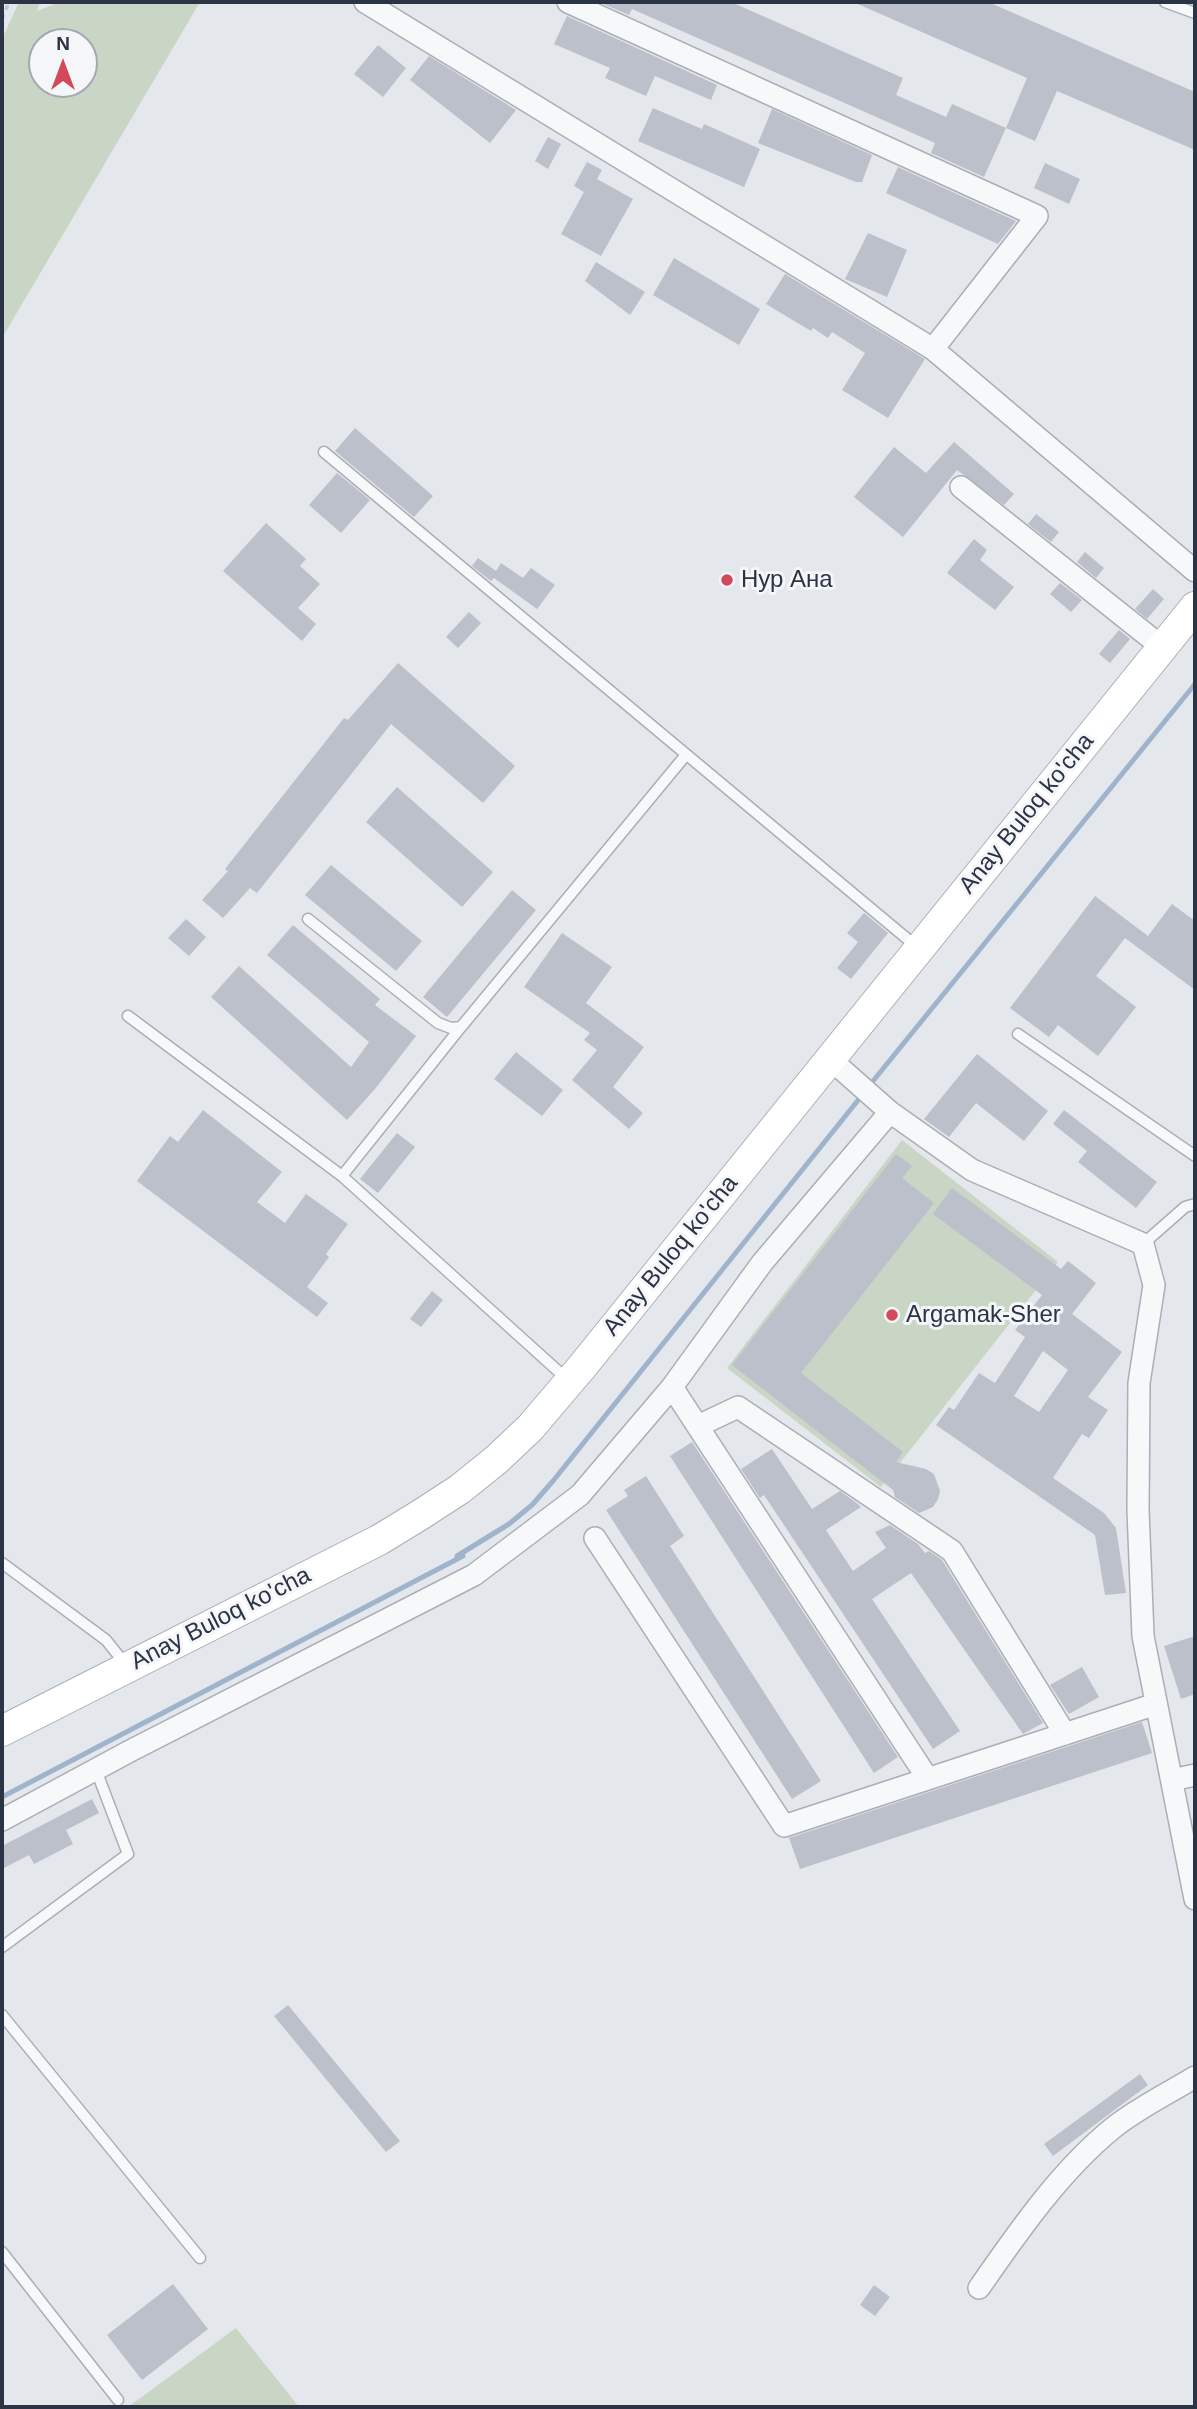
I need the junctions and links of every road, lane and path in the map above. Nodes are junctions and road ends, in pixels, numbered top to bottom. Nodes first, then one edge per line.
1 (9, 2) edge
2 (365, 2) edge
3 (568, 2) edge
4 (1165, 2) edge
5 (1195, 13) edge
6 (2, 19) edge
7 (933, 349) junction
8 (324, 452) dead end
9 (961, 486) dead end
10 (1195, 571) edge
11 (1195, 607) edge
12 (1162, 648) junction
13 (685, 756) junction
14 (308, 919) dead end
15 (919, 948) junction
16 (128, 1016) dead end
17 (461, 1027) junction
18 (1018, 1034) dead end
19 (841, 1068) junction
20 (890, 1112) junction
21 (1195, 1156) edge
22 (342, 1176) junction
23 (1195, 1204) edge
24 (1143, 1244) junction
25 (569, 1382) junction
26 (672, 1387) junction
27 (698, 1426) junction
28 (595, 1538) dead end
29 (2, 1563) edge
30 (127, 1666) junction
31 (1156, 1704) junction
32 (2, 1731) edge
33 (1065, 1734) junction
34 (96, 1770) junction
35 (1195, 1775) edge
36 (928, 1779) junction
37 (1172, 1780) junction
38 (2, 1821) edge
39 (1195, 1899) edge
40 (2, 1947) edge
41 (2, 2015) edge
42 (1195, 2077) edge
43 (2, 2252) edge
44 (200, 2258) dead end
45 (979, 2288) dead end
46 (118, 2400) dead end

1 - 6 path
2 - 7 street
3 - 7 street
4 - 5 lane
7 - 10 street
8 - 13 lane
9 - 12 street
11 - 12 main road, Anay Buloq ko'cha
12 - 15 main road, Anay Buloq ko'cha
13 - 15 lane
13 - 17 lane
14 - 17 lane
15 - 19 main road, Anay Buloq ko'cha
16 - 22 lane
17 - 22 lane
18 - 21 lane
19 - 20 street
19 - 25 main road, Anay Buloq ko'cha
20 - 24 street
20 - 26 street
22 - 25 lane
23 - 24 lane
24 - 31 street
25 - 30 main road, Anay Buloq ko'cha
26 - 27 street
26 - 34 street
27 - 33 street
27 - 36 street
28 - 36 street
29 - 30 lane
30 - 32 main road, Anay Buloq ko'cha
31 - 33 street
31 - 37 street
33 - 36 street
34 - 38 street
34 - 40 lane
35 - 37 street
37 - 39 street
41 - 44 lane
42 - 45 street
43 - 46 lane

